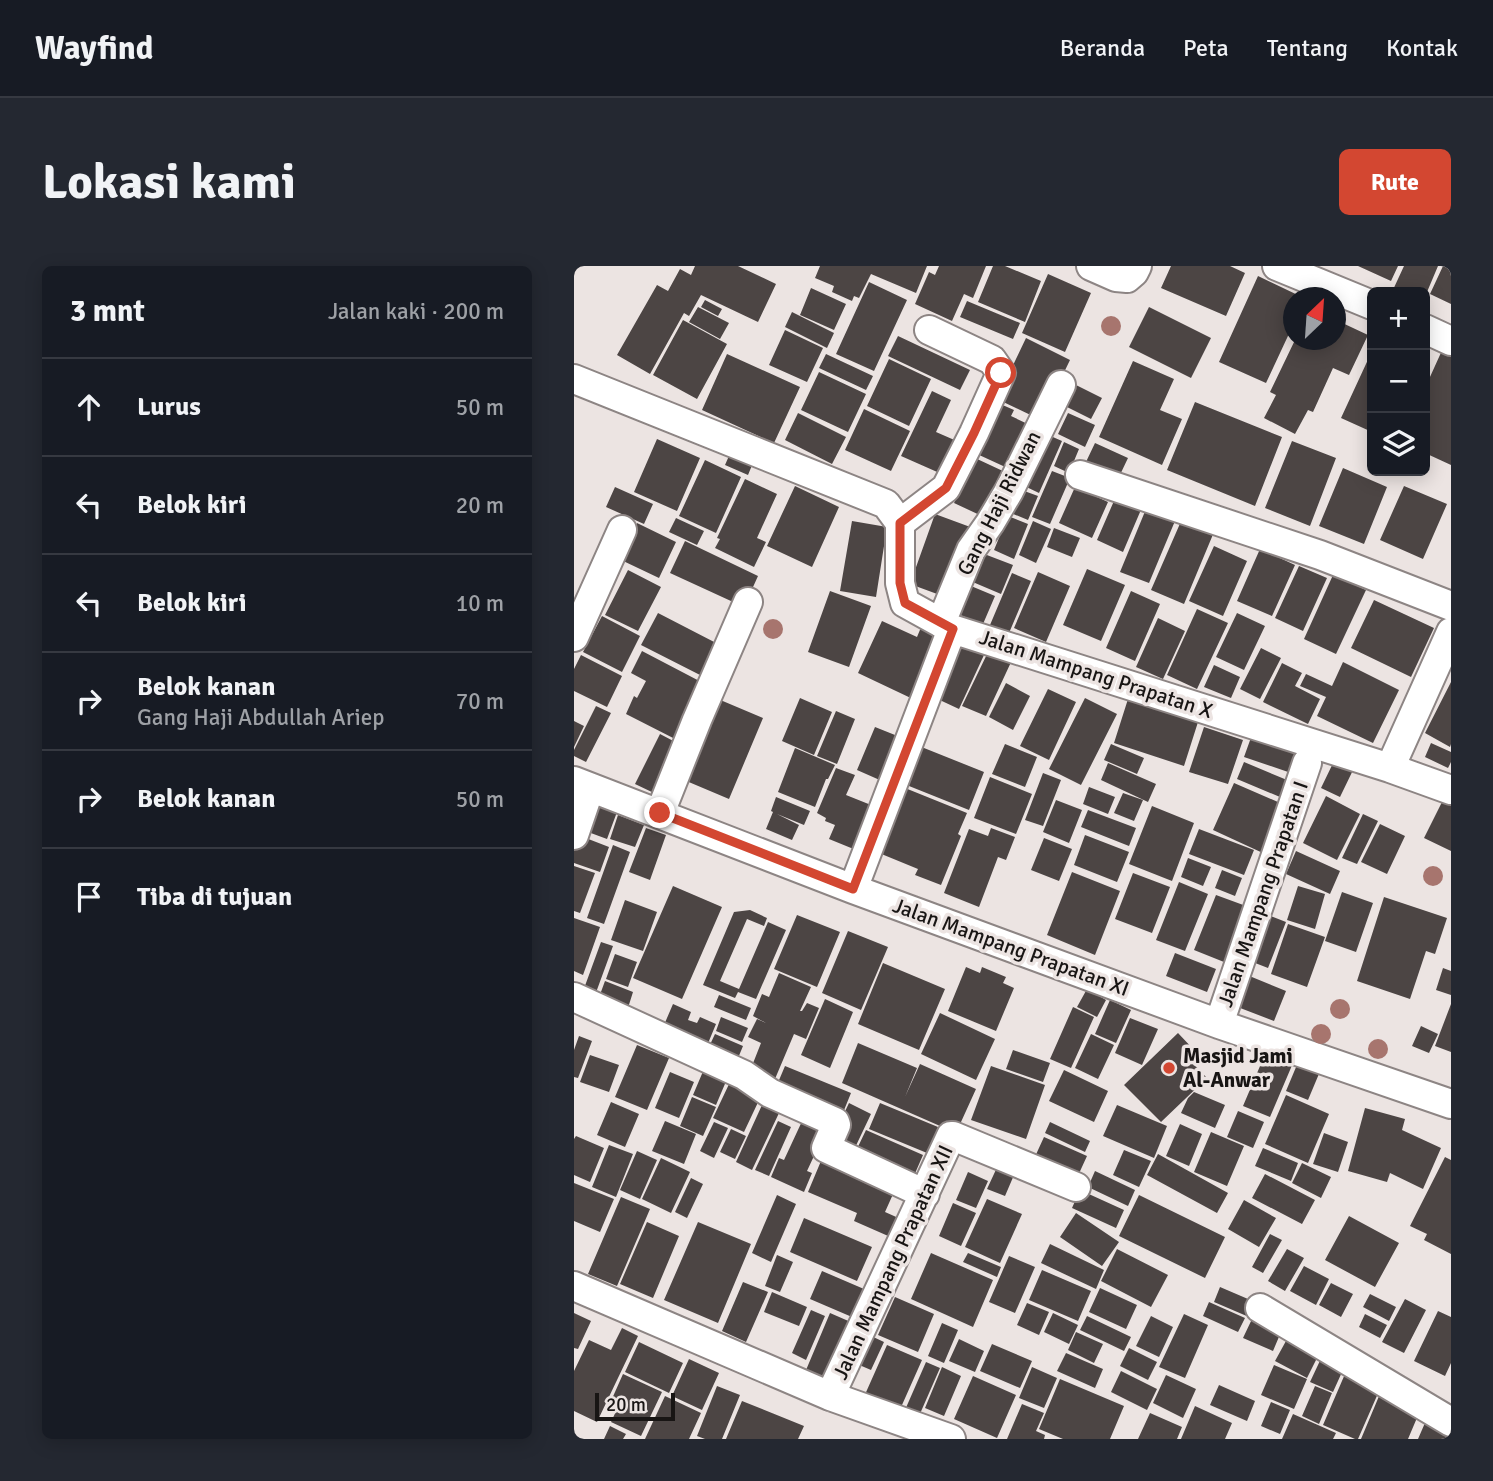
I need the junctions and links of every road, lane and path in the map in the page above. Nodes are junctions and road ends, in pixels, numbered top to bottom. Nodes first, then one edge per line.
1 (1091, 266) edge
2 (1137, 266) edge
3 (1277, 266) edge
4 (1367, 303) edge
5 (929, 330) dead end
6 (1430, 331) edge
7 (1451, 341) edge
8 (574, 379) edge
9 (1061, 385) dead end
10 (1080, 475) dead end
11 (900, 523) junction
12 (622, 530) dead end
13 (748, 602) dead end
14 (1451, 606) edge
15 (947, 626) junction
16 (1451, 632) edge
17 (574, 637) edge
18 (1307, 763) dead end
19 (1390, 768) junction
20 (582, 784) edge
21 (1451, 790) edge
22 (660, 813) junction
23 (574, 835) edge
24 (853, 889) junction
25 (574, 997) edge
26 (1219, 1024) junction
27 (1451, 1104) edge
28 (1076, 1187) dead end
29 (925, 1194) junction
30 (574, 1286) edge
31 (1260, 1308) dead end
32 (830, 1396) junction
33 (1451, 1422) edge
34 (951, 1439) edge

1 - 2 street
3 - 4 street
5 - 11 street
6 - 7 street
8 - 11 street
9 - 15 street, Gang Haji Ridwan
10 - 14 street
11 - 15 street, Jalan Mampang Prapatan X
12 - 17 street
13 - 22 street
15 - 19 street, Jalan Mampang Prapatan X
15 - 24 street, Gang Haji Ridwan
16 - 19 street
18 - 26 street, Jalan Mampang Prapatan I
19 - 21 street, Jalan Mampang Prapatan X
20 - 22 street, Jalan Mampang Prapatan XI
20 - 23 street
22 - 24 street, Jalan Mampang Prapatan XI
24 - 26 street, Jalan Mampang Prapatan XI
25 - 29 street
26 - 27 street, Jalan Mampang Prapatan XI
28 - 29 street, Jalan Mampang Prapatan XII
29 - 32 street, Jalan Mampang Prapatan XII
30 - 32 street, Jalan Mampang Prapatan XII
31 - 33 street
32 - 34 street, Jalan Mampang Prapatan XII

